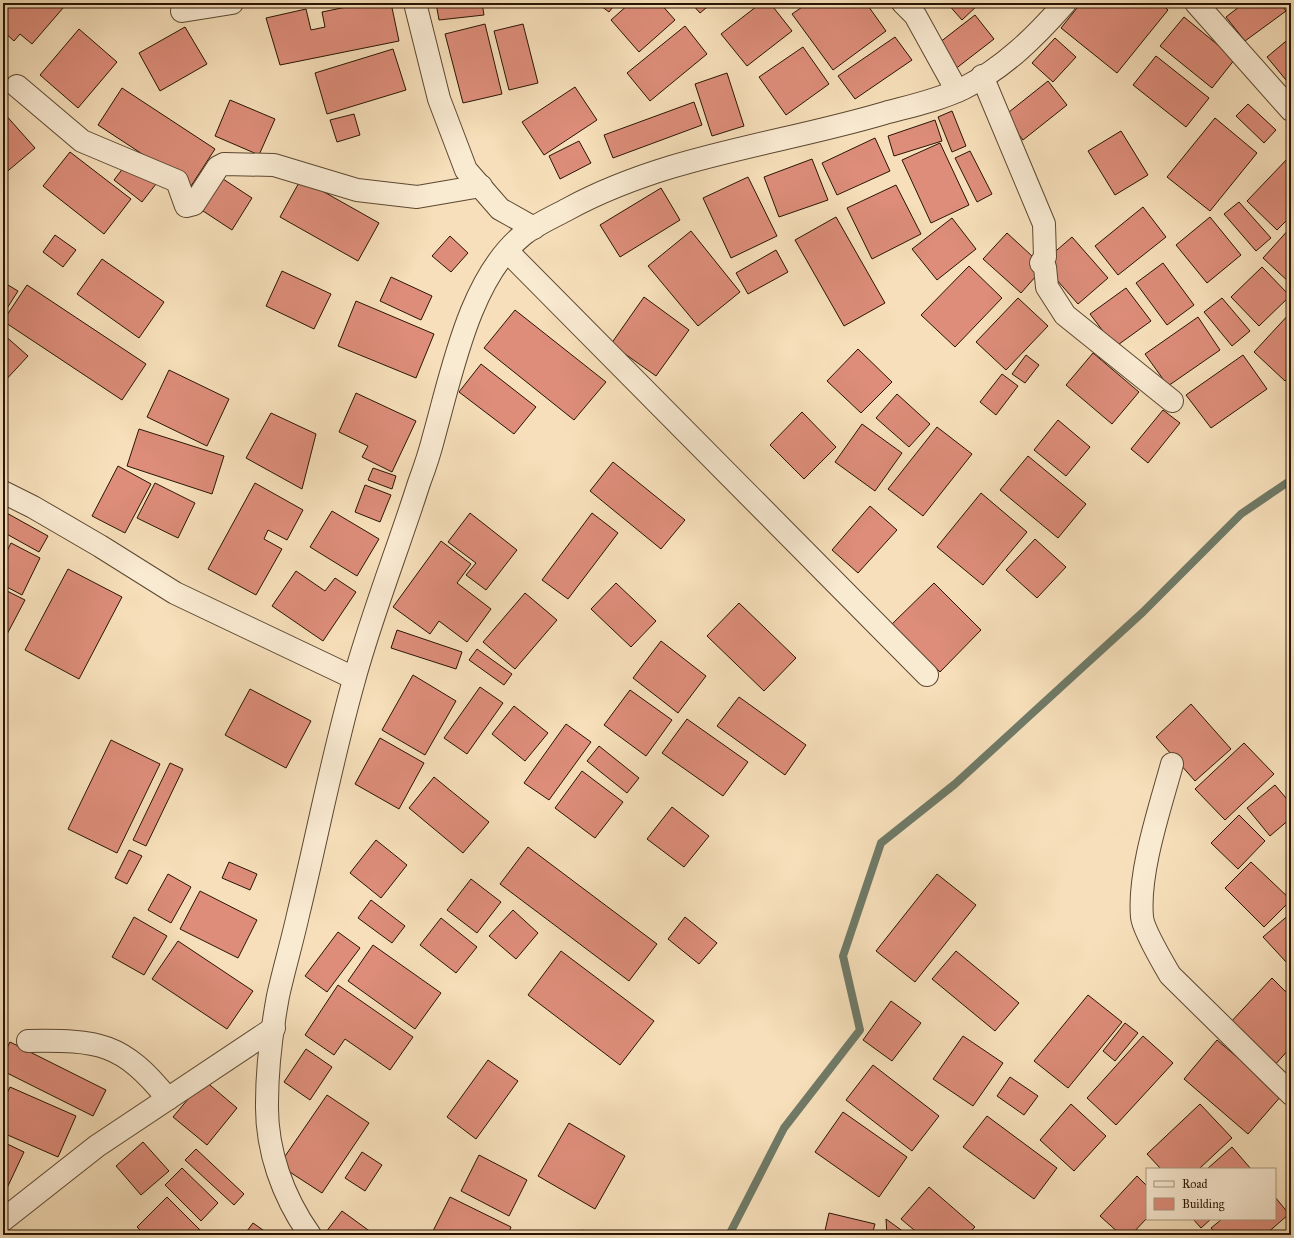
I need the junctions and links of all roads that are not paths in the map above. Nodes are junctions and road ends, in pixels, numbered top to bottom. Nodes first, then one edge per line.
1 (232, 3) edge
2 (415, 3) edge
3 (903, 3) edge
4 (1065, 3) edge
5 (1196, 3) edge
6 (182, 12) dead end
7 (982, 76) junction
8 (17, 86) dead end
9 (957, 91) junction
10 (1291, 110) edge
11 (481, 186) junction
12 (534, 228) junction
13 (508, 252) junction
14 (1172, 401) dead end
15 (3, 492) edge
16 (927, 675) dead end
17 (354, 678) junction
18 (1172, 764) dead end
19 (274, 1028) junction
20 (28, 1041) dead end
21 (1291, 1094) edge
22 (168, 1099) junction
23 (3, 1220) edge
24 (310, 1235) edge

1 - 6 street
2 - 11 street
3 - 9 street
4 - 7 street
5 - 10 street
7 - 9 street
7 - 14 street
8 - 11 street
9 - 12 street
11 - 12 street
12 - 13 street
13 - 16 street
13 - 17 street
15 - 17 street
17 - 19 street
18 - 21 street
19 - 22 street
19 - 24 street
20 - 22 street
22 - 23 street

